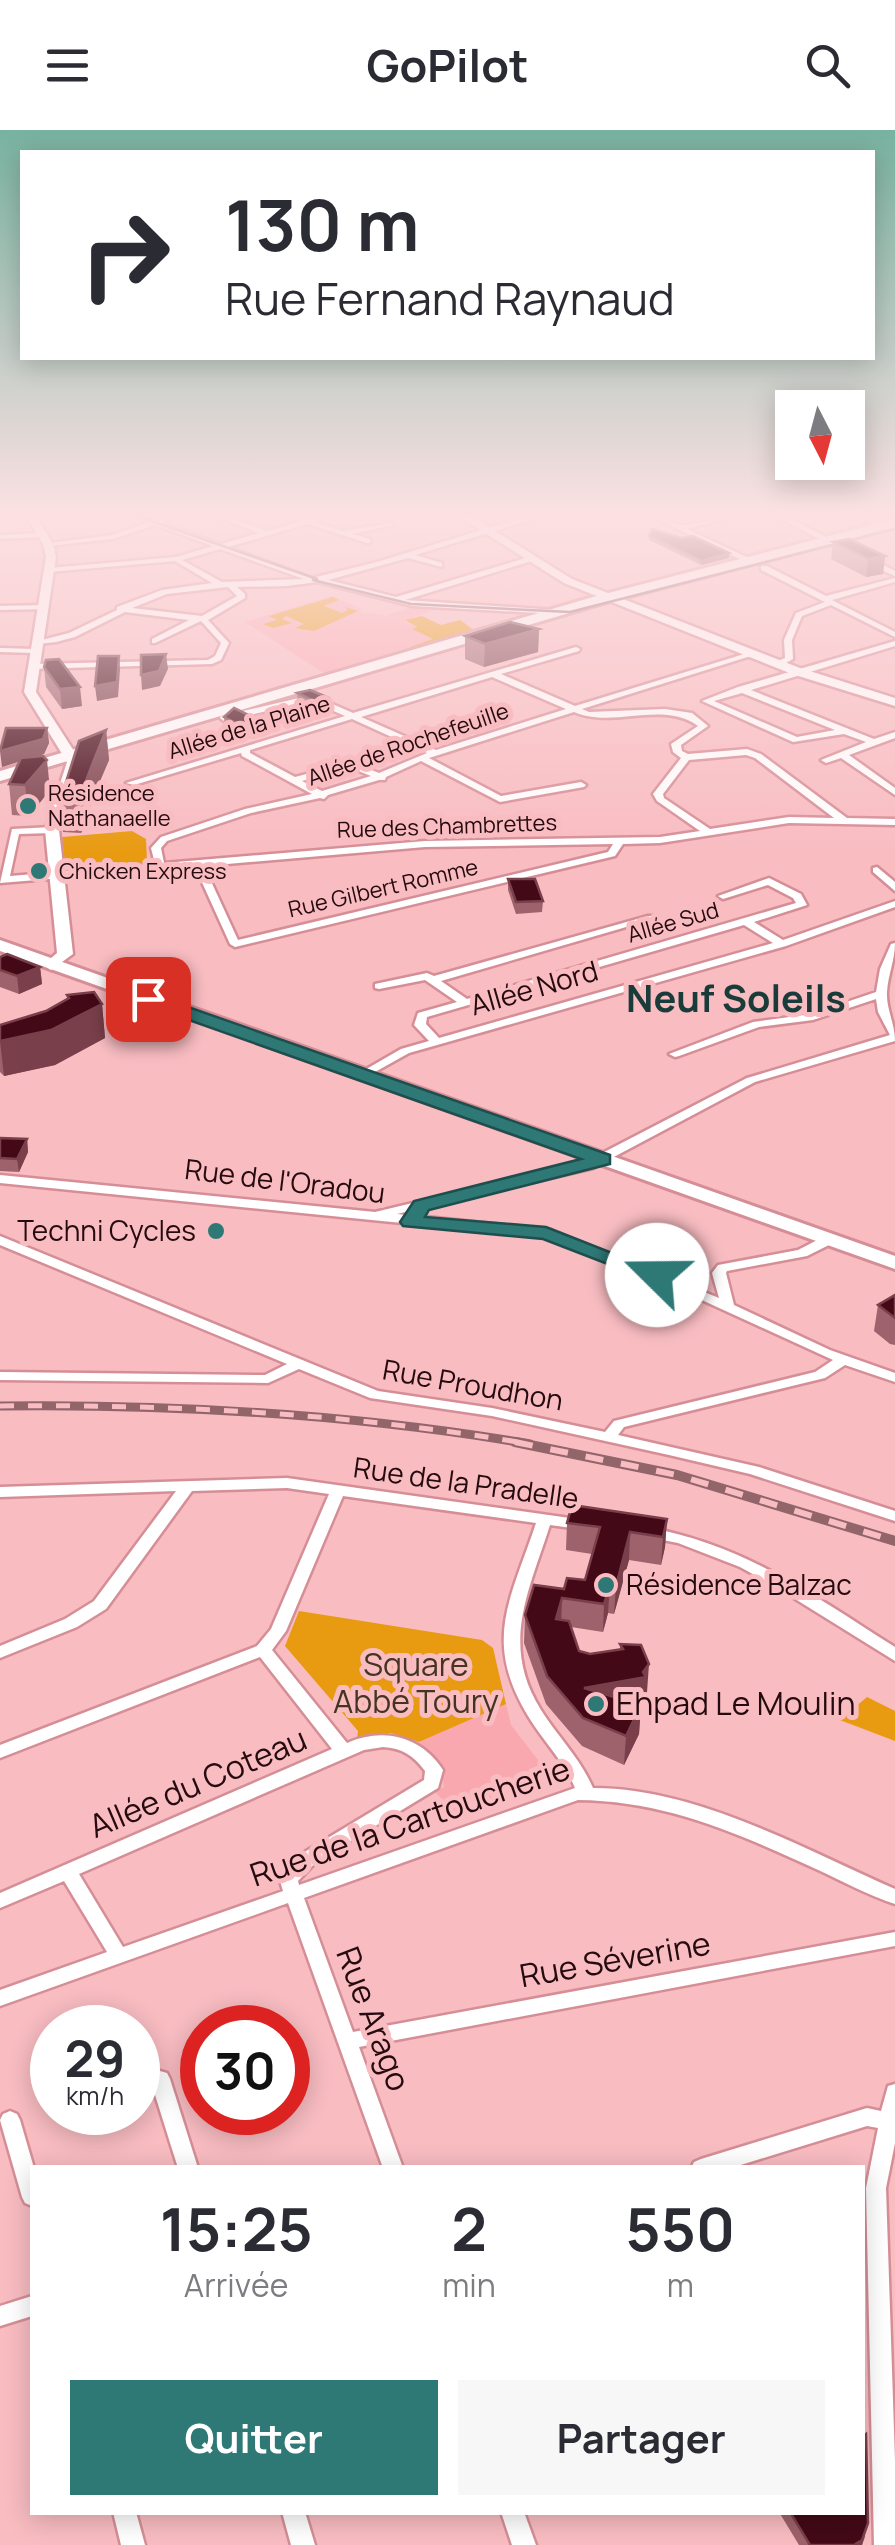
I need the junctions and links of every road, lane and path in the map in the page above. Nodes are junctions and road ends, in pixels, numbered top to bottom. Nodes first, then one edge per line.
1 (40, 629) edge
2 (94, 629) edge
3 (180, 629) edge
4 (213, 629) edge
5 (504, 629) edge
6 (542, 629) edge
7 (688, 629) edge
8 (793, 629) edge
9 (155, 641) dead end
10 (895, 642) edge
11 (37, 646) junction
12 (576, 649) dead end
13 (0, 650) edge
14 (750, 653) junction
15 (778, 664) junction
16 (32, 668) junction
17 (796, 671) junction
18 (494, 674) junction
19 (741, 689) junction
20 (318, 695) junction
21 (895, 702) edge
22 (572, 708) junction
23 (355, 716) junction
24 (844, 731) junction
25 (894, 736) edge
26 (60, 738) junction
27 (874, 742) junction
28 (116, 743) junction
29 (246, 748) junction
30 (434, 753) junction
31 (842, 754) junction
32 (686, 757) junction
33 (422, 758) junction
34 (73, 759) junction
35 (826, 760) dead end
36 (382, 778) junction
37 (294, 780) junction
38 (4, 781) edge
39 (131, 783) dead end
40 (582, 785) dead end
41 (64, 790) junction
42 (895, 792) edge
43 (324, 796) junction
44 (843, 821) junction
45 (895, 822) edge
46 (52, 830) junction
47 (708, 832) junction
48 (619, 841) junction
49 (198, 863) junction
50 (160, 866) junction
51 (877, 870) dead end
52 (56, 876) junction
53 (2, 880) edge
54 (895, 888) edge
55 (723, 896) dead end
56 (895, 904) edge
57 (652, 918) dead end
58 (747, 922) junction
59 (782, 944) junction
60 (0, 945) edge
61 (895, 946) edge
62 (51, 964) junction
63 (435, 979) junction
64 (379, 986) dead end
65 (880, 994) junction
66 (466, 1003) junction
67 (895, 1036) edge
68 (437, 1042) junction
69 (675, 1054) dead end
70 (362, 1075) junction
71 (602, 1160) junction
72 (0, 1179) edge
73 (422, 1205) junction
74 (369, 1217) junction
75 (411, 1222) junction
76 (830, 1239) junction
77 (0, 1240) edge
78 (895, 1262) edge
79 (728, 1307) junction
80 (843, 1360) junction
81 (298, 1364) junction
82 (0, 1376) edge
83 (895, 1378) edge
84 (609, 1437) junction
85 (188, 1486) junction
86 (338, 1490) junction
87 (0, 1492) edge
88 (895, 1516) edge
89 (544, 1521) junction
90 (263, 1650) junction
91 (0, 1652) edge
92 (895, 1655) edge
93 (0, 1752) edge
94 (344, 1752) junction
95 (586, 1792) junction
96 (68, 1872) junction
97 (290, 1893) junction
98 (895, 1897) edge
99 (0, 1901) edge
100 (895, 1939) edge
101 (118, 1954) junction
102 (0, 1998) edge
103 (346, 2040) junction
104 (160, 2079) dead end
105 (895, 2092) edge
106 (10, 2120) dead end
107 (888, 2121) junction
108 (187, 2165) edge
109 (392, 2165) edge
110 (711, 2165) edge
111 (30, 2189) edge
112 (30, 2307) edge
113 (0, 2316) edge
114 (125, 2515) edge
115 (294, 2515) edge
116 (513, 2515) edge
117 (133, 2545) edge
118 (303, 2545) edge
119 (524, 2545) edge
120 (886, 2545) edge

1 - 11 main road
2 - 11 street
3 - 9 street
4 - 16 street
5 - 28 main road
6 - 20 main road
7 - 14 main road
8 - 15 street
10 - 17 street
11 - 13 street
11 - 16 main road
12 - 18 street, Allée de la Plaine
14 - 15 main road
14 - 22 street, Allée de Rochefeuille
15 - 17 main road
16 - 26 main road
17 - 19 street
17 - 21 main road
18 - 22 street
18 - 23 street, Allée de la Plaine
19 - 24 street
19 - 24 street
20 - 23 street
20 - 34 main road
22 - 30 street, Allée de Rochefeuille
22 - 32 street
23 - 29 street, Allée de la Plaine
23 - 30 street
24 - 27 street
25 - 27 street
26 - 28 main road
26 - 34 main road
27 - 31 street
28 - 34 main road
29 - 37 street
29 - 39 street, Allée de la Plaine
30 - 33 street, Allée de Rochefeuille
31 - 35 street
31 - 42 street
32 - 44 street
32 - 47 street
33 - 36 street, Allée de Rochefeuille
33 - 40 street
34 - 38 main road
34 - 41 main road
36 - 37 street
36 - 43 street, Allée de Rochefeuille
37 - 43 street
38 - 41 main road
41 - 46 main road
43 - 50 street, Allée de Rochefeuille
44 - 45 street, Rue des Chambrettes
44 - 47 street, Rue des Chambrettes
46 - 52 main road
46 - 53 street
47 - 48 street, Rue des Chambrettes
48 - 49 street, Rue des Chambrettes
48 - 49 street, Rue Gilbert Romme
49 - 50 street, Rue des Chambrettes
50 - 52 street, Rue des Chambrettes
51 - 54 street
52 - 53 street, Rue des Chambrettes
52 - 62 main road
55 - 58 street, Allée Sud
56 - 59 street, Allée Nord
57 - 63 street, Allée Sud
58 - 59 street
58 - 66 street, Allée Sud
59 - 68 street, Allée Nord
60 - 62 main road
61 - 65 street
62 - 70 main road
63 - 64 street, Allée Sud
63 - 66 street
65 - 67 street
65 - 69 street
66 - 68 street, Allée Sud
67 - 71 street
68 - 70 street, Allée Nord
70 - 71 main road
71 - 73 street
71 - 76 main road
72 - 74 street, Rue de l'Oradou
73 - 74 street
73 - 75 street
74 - 75 street, Rue de l'Oradou
75 - 79 street, Rue de l'Oradou
76 - 78 main road
76 - 79 street
77 - 81 street, Rue Proudhon
79 - 80 street, Rue de l'Oradou
80 - 83 street, Rue de l'Oradou
80 - 84 street
81 - 82 street
81 - 84 street, Rue Proudhon
84 - 88 street, Rue Proudhon
85 - 86 street, Rue de la Pradelle
85 - 87 street, Rue de la Pradelle
85 - 91 street
86 - 89 street, Rue de la Pradelle
86 - 90 street
89 - 92 street, Rue de la Pradelle
89 - 95 street
90 - 93 street
90 - 94 street
94 - 96 street, Allée du Coteau
94 - 97 street, Allée du Coteau
95 - 97 street, Rue de la Cartoucherie
95 - 98 street, Rue de la Cartoucherie
96 - 99 street, Allée du Coteau
96 - 101 street, Allée du Coteau
97 - 101 street, Rue de la Cartoucherie
97 - 103 street, Rue Arago
100 - 103 street, Rue Séverine
101 - 102 street, Rue de la Cartoucherie
103 - 109 street, Rue Arago
104 - 108 street
105 - 107 street
106 - 111 street
107 - 110 street
107 - 120 street
112 - 113 street
114 - 117 street
115 - 118 street
116 - 119 street

